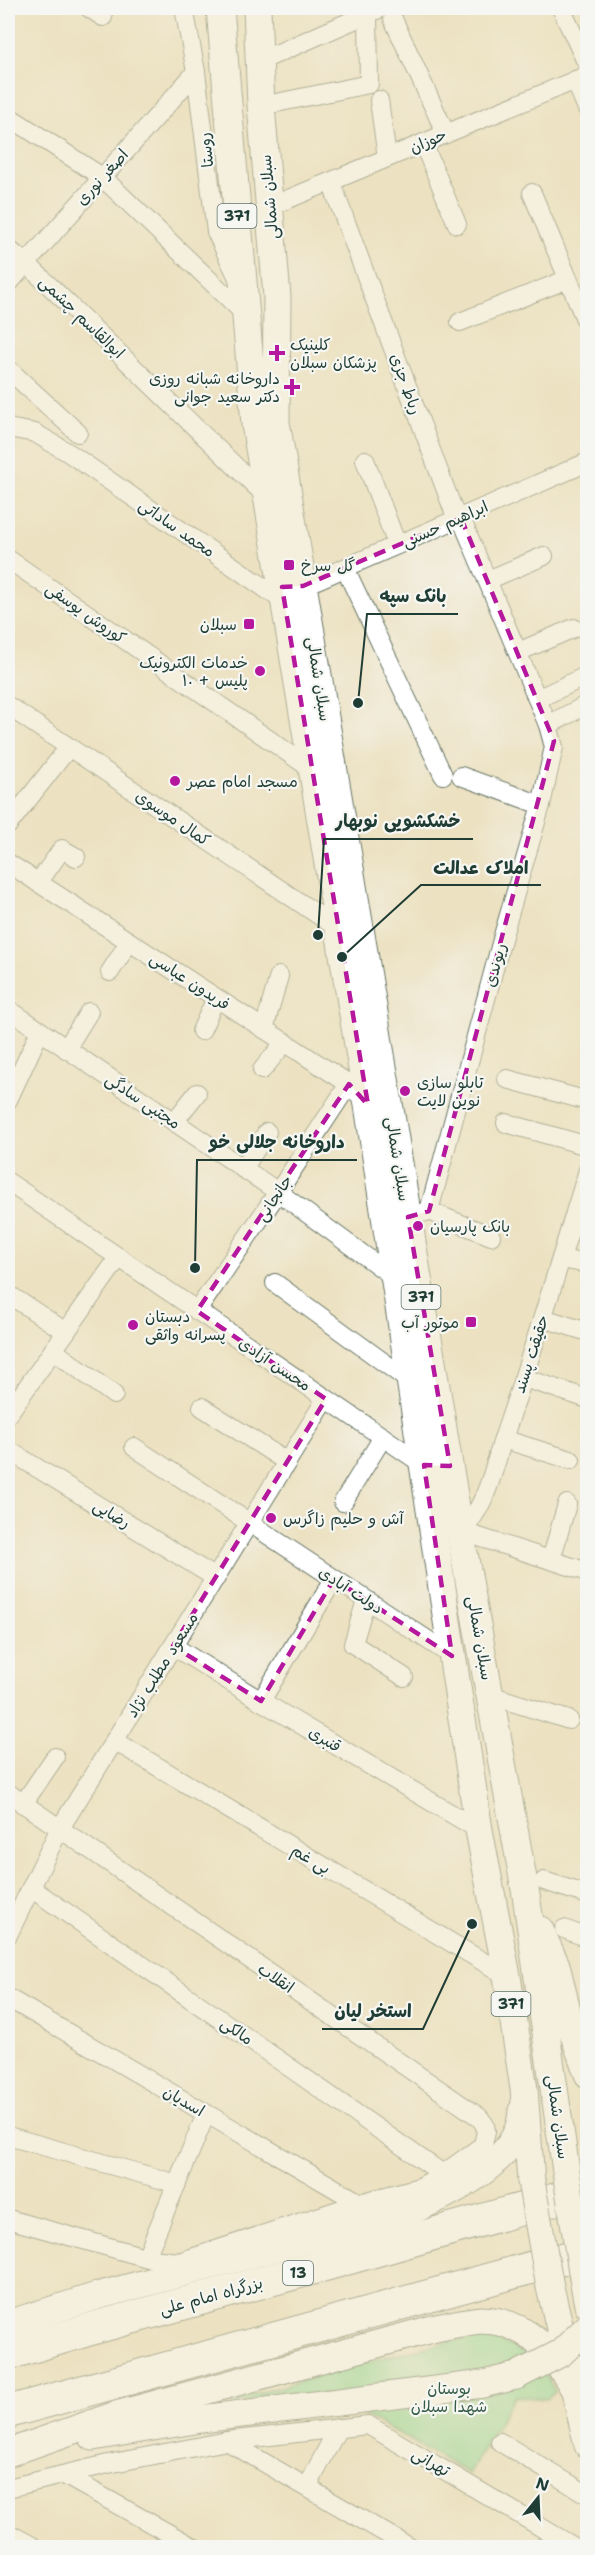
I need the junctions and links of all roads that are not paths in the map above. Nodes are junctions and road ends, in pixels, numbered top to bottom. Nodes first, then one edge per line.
1 (184, 8) edge
2 (257, 8) edge
3 (561, 8) edge
4 (219, 13) edge
5 (381, 13) edge
6 (260, 61) junction
7 (196, 72) junction
8 (583, 74) edge
9 (379, 100) dead end
10 (276, 103) dead end
11 (588, 111) edge
12 (8, 116) edge
13 (446, 134) junction
14 (423, 143) junction
15 (387, 159) junction
16 (102, 177) junction
17 (331, 182) junction
18 (532, 193) dead end
19 (269, 207) junction
20 (457, 224) dead end
21 (8, 249) edge
22 (26, 263) junction
23 (568, 279) junction
24 (8, 284) edge
25 (243, 288) junction
26 (247, 316) junction
27 (460, 322) dead end
28 (588, 326) edge
29 (8, 369) edge
30 (8, 428) edge
31 (78, 433) dead end
32 (365, 460) dead end
33 (588, 462) edge
34 (267, 497) junction
35 (458, 519) junction
36 (397, 545) junction
37 (544, 556) dead end
38 (8, 559) edge
39 (345, 568) junction
40 (488, 580) junction
41 (290, 592) junction
42 (574, 628) dead end
43 (518, 652) junction
44 (586, 676) edge
45 (537, 699) junction
46 (588, 704) edge
47 (8, 706) edge
48 (548, 725) junction
49 (69, 747) junction
50 (313, 770) junction
51 (541, 805) junction
52 (8, 825) edge
53 (76, 856) dead end
54 (8, 863) edge
55 (38, 883) junction
56 (339, 929) junction
57 (129, 942) junction
58 (110, 972) dead end
59 (279, 976) dead end
60 (216, 998) junction
61 (8, 1009) edge
62 (88, 1012) dead end
63 (264, 1029) junction
64 (40, 1031) junction
65 (201, 1031) dead end
66 (285, 1042) junction
67 (66, 1049) junction
68 (262, 1070) dead end
69 (507, 1079) dead end
70 (348, 1084) junction
71 (197, 1093) dead end
72 (8, 1100) edge
73 (588, 1101) edge
74 (368, 1105) junction
75 (174, 1122) junction
76 (506, 1123) dead end
77 (267, 1132) dead end
78 (588, 1146) edge
79 (243, 1169) junction
80 (588, 1170) edge
81 (8, 1182) edge
82 (278, 1192) junction
83 (584, 1198) edge
84 (419, 1214) junction
85 (491, 1236) dead end
86 (119, 1257) junction
87 (561, 1259) junction
88 (588, 1264) edge
89 (395, 1278) junction
90 (275, 1283) dead end
91 (8, 1294) edge
92 (197, 1311) junction
93 (543, 1318) junction
94 (66, 1332) junction
95 (588, 1332) edge
96 (53, 1350) junction
97 (524, 1378) junction
98 (412, 1383) junction
99 (114, 1395) dead end
100 (326, 1399) junction
101 (588, 1399) edge
102 (202, 1407) dead end
103 (8, 1414) edge
104 (383, 1437) junction
105 (503, 1439) junction
106 (134, 1447) dead end
107 (8, 1450) edge
108 (571, 1460) dead end
109 (287, 1462) junction
110 (437, 1466) junction
111 (343, 1502) dead end
112 (567, 1504) dead end
113 (249, 1524) junction
114 (460, 1531) junction
115 (551, 1560) junction
116 (588, 1572) edge
117 (216, 1578) junction
118 (334, 1579) junction
119 (366, 1600) junction
120 (173, 1646) junction
121 (452, 1656) junction
122 (404, 1677) dead end
123 (490, 1695) junction
124 (261, 1701) junction
125 (569, 1720) dead end
126 (115, 1741) junction
127 (55, 1757) dead end
128 (8, 1793) edge
129 (23, 1804) junction
130 (59, 1830) junction
131 (479, 1830) junction
132 (31, 1888) junction
133 (535, 1888) junction
134 (587, 1897) edge
135 (564, 1929) dead end
136 (8, 1935) edge
137 (588, 1938) edge
138 (556, 1965) junction
139 (507, 1977) junction
140 (8, 1998) edge
141 (588, 2018) edge
142 (588, 2074) edge
143 (524, 2089) junction
144 (206, 2114) junction
145 (8, 2136) edge
146 (443, 2174) junction
147 (577, 2181) edge
148 (177, 2184) junction
149 (360, 2203) junction
150 (8, 2219) edge
151 (146, 2257) junction
152 (585, 2265) edge
153 (588, 2305) edge
154 (8, 2324) edge
155 (588, 2328) edge
156 (8, 2354) edge
157 (573, 2387) junction
158 (8, 2412) edge
159 (338, 2428) junction
160 (227, 2440) junction
161 (500, 2442) dead end
162 (588, 2445) edge
163 (20, 2450) edge
164 (64, 2475) junction
165 (308, 2486) junction
166 (8, 2488) edge
167 (588, 2495) edge
168 (8, 2533) edge
169 (36, 2547) edge
170 (195, 2547) edge
171 (411, 2547) edge
172 (576, 2547) edge

1 - 7 street, روستا
2 - 6 main road, سبلان شمالی / 371
3 - 8 street
4 - 25 main road, 371
5 - 6 street
5 - 10 street
5 - 13 street
6 - 19 main road, سبلان شمالی / 371
7 - 16 street, اصغر نوری
7 - 25 street, روستا
8 - 11 street
8 - 13 street, حوزان
9 - 15 street
12 - 16 street
13 - 14 street, حوزان
14 - 15 street, حوزان
14 - 20 street
15 - 17 street, حوزان
16 - 22 street, اصغر نوری
16 - 26 street
17 - 19 street, حوزان
17 - 35 street, رباط جزی
18 - 23 street
19 - 41 main road, سبلان شمالی / 371
21 - 22 street, ابوالقاسم چشمی
22 - 24 street, اصغر نوری
22 - 34 street, ابوالقاسم چشمی
23 - 27 street
23 - 28 street
25 - 26 main road, 371
26 - 34 main road, سبلان شمالی / 371
29 - 31 street
30 - 41 street, محمد ساداتی
32 - 36 street
33 - 35 street, ابراهیم حسنی
34 - 41 main road, سبلان شمالی / 371
35 - 36 street, ابراهیم حسنی
35 - 40 street, ریوندی
36 - 39 street, ابراهیم حسنی
37 - 40 street
38 - 50 street, کوروش یوسفی
39 - 41 street, ابراهیم حسنی
39 - 51 street
40 - 43 street, ریوندی
41 - 50 main road, سبلان شمالی / 371
41 - 84 main road, سبلان شمالی / 371
42 - 43 street
43 - 45 street, ریوندی
44 - 45 street
45 - 48 street, ریوندی
46 - 48 street
47 - 49 street, کمال موسوی
48 - 51 street, ریوندی
49 - 52 street
49 - 56 street, کمال موسوی
50 - 56 main road, سبلان شمالی / 371
51 - 84 street, ریوندی
53 - 55 street
54 - 55 street, فریدون عباسی
55 - 57 street, فریدون عباسی
56 - 74 main road, سبلان شمالی / 371
57 - 58 street
57 - 60 street, فریدون عباسی
59 - 63 street
60 - 63 street, فریدون عباسی
60 - 65 street
61 - 64 street, مجتبی سادگی
62 - 67 street
63 - 66 street, فریدون عباسی
64 - 67 street, مجتبی سادگی
64 - 72 street
66 - 68 street
66 - 70 street, فریدون عباسی
67 - 75 street, مجتبی سادگی
69 - 73 street
70 - 74 street, فریدون عباسی
70 - 82 street, جانجانی
71 - 75 street
74 - 89 main road, سبلان شمالی / 371
75 - 79 street, مجتبی سادگی
76 - 78 street
77 - 79 street
79 - 82 street, مجتبی سادگی
80 - 83 street, حقیقت پسند
81 - 86 street, محسن آزادی
82 - 89 street, مجتبی سادگی
82 - 92 street, جانجانی
83 - 87 street, حقیقت پسند
84 - 85 street
84 - 110 main road, سبلان شمالی / 371
86 - 92 street, محسن آزادی
86 - 94 street
87 - 88 street
87 - 93 street, حقیقت پسند
89 - 98 main road, سبلان شمالی / 371
90 - 98 street
91 - 94 street
92 - 100 street, محسن آزادی
93 - 95 street
93 - 97 street, حقیقت پسند
94 - 96 street
96 - 99 street
96 - 103 street
97 - 101 street
97 - 105 street, حقیقت پسند
98 - 110 main road, سبلان شمالی / 371
100 - 104 street, محسن آزادی
100 - 109 street, مسعود مطلب نژاد
102 - 109 street
104 - 110 street, محسن آزادی
104 - 111 street
105 - 108 street
105 - 114 street, حقیقت پسند
106 - 113 street, دولت آبادی
107 - 117 street, رضایی
109 - 113 street, مسعود مطلب نژاد
110 - 114 main road, سبلان شمالی / 371
110 - 121 main road, سبلان شمالی / 371
112 - 115 street
113 - 117 street, مسعود مطلب نژاد
113 - 118 street, دولت آبادی
114 - 115 street
114 - 123 main road, سبلان شمالی / 371
115 - 116 street
117 - 120 street, مسعود مطلب نژاد
118 - 119 street, دولت آبادی
118 - 124 street
119 - 121 street, دولت آبادی
119 - 122 street
120 - 124 street, قنبری
120 - 126 street, مسعود مطلب نژاد
121 - 131 main road, سبلان شمالی / 371
123 - 125 street
123 - 133 main road, سبلان شمالی / 371
124 - 131 street, قنبری
126 - 130 street, مسعود مطلب نژاد
126 - 139 street, بی غم
127 - 129 street
128 - 129 street, انقلاب
129 - 130 street, انقلاب
130 - 132 street, مسعود مطلب نژاد
130 - 146 street, انقلاب
131 - 139 main road, سبلان شمالی / 371
132 - 136 street, مسعود مطلب نژاد
132 - 146 street, مالکی
133 - 134 street
133 - 138 main road
133 - 147 main road, سبلان شمالی / 371
135 - 137 street
138 - 141 main road
138 - 142 main road
139 - 143 main road, سبلان شمالی / 371
140 - 144 street, اسدیان
143 - 154 main road
143 - 157 main road, سبلان شمالی / 371, bridge
144 - 148 street
144 - 149 street, اسدیان
145 - 148 street
146 - 149 street
147 - 152 main road, سبلان شمالی / 371, bridge
147 - 156 highway, بزرگراه امام علی / 13
148 - 151 street
149 - 151 street
150 - 151 street
152 - 153 main road, سبلان شمالی / 371
152 - 158 highway
155 - 163 main road, bridge
157 - 162 main road, سبلان شمالی / 371
157 - 163 main road
159 - 160 street, تهرانی
159 - 165 street
159 - 172 street, تهرانی
160 - 164 street, تهرانی
160 - 165 street
161 - 167 street
164 - 166 street, تهرانی
164 - 170 street
165 - 171 street
168 - 169 street

